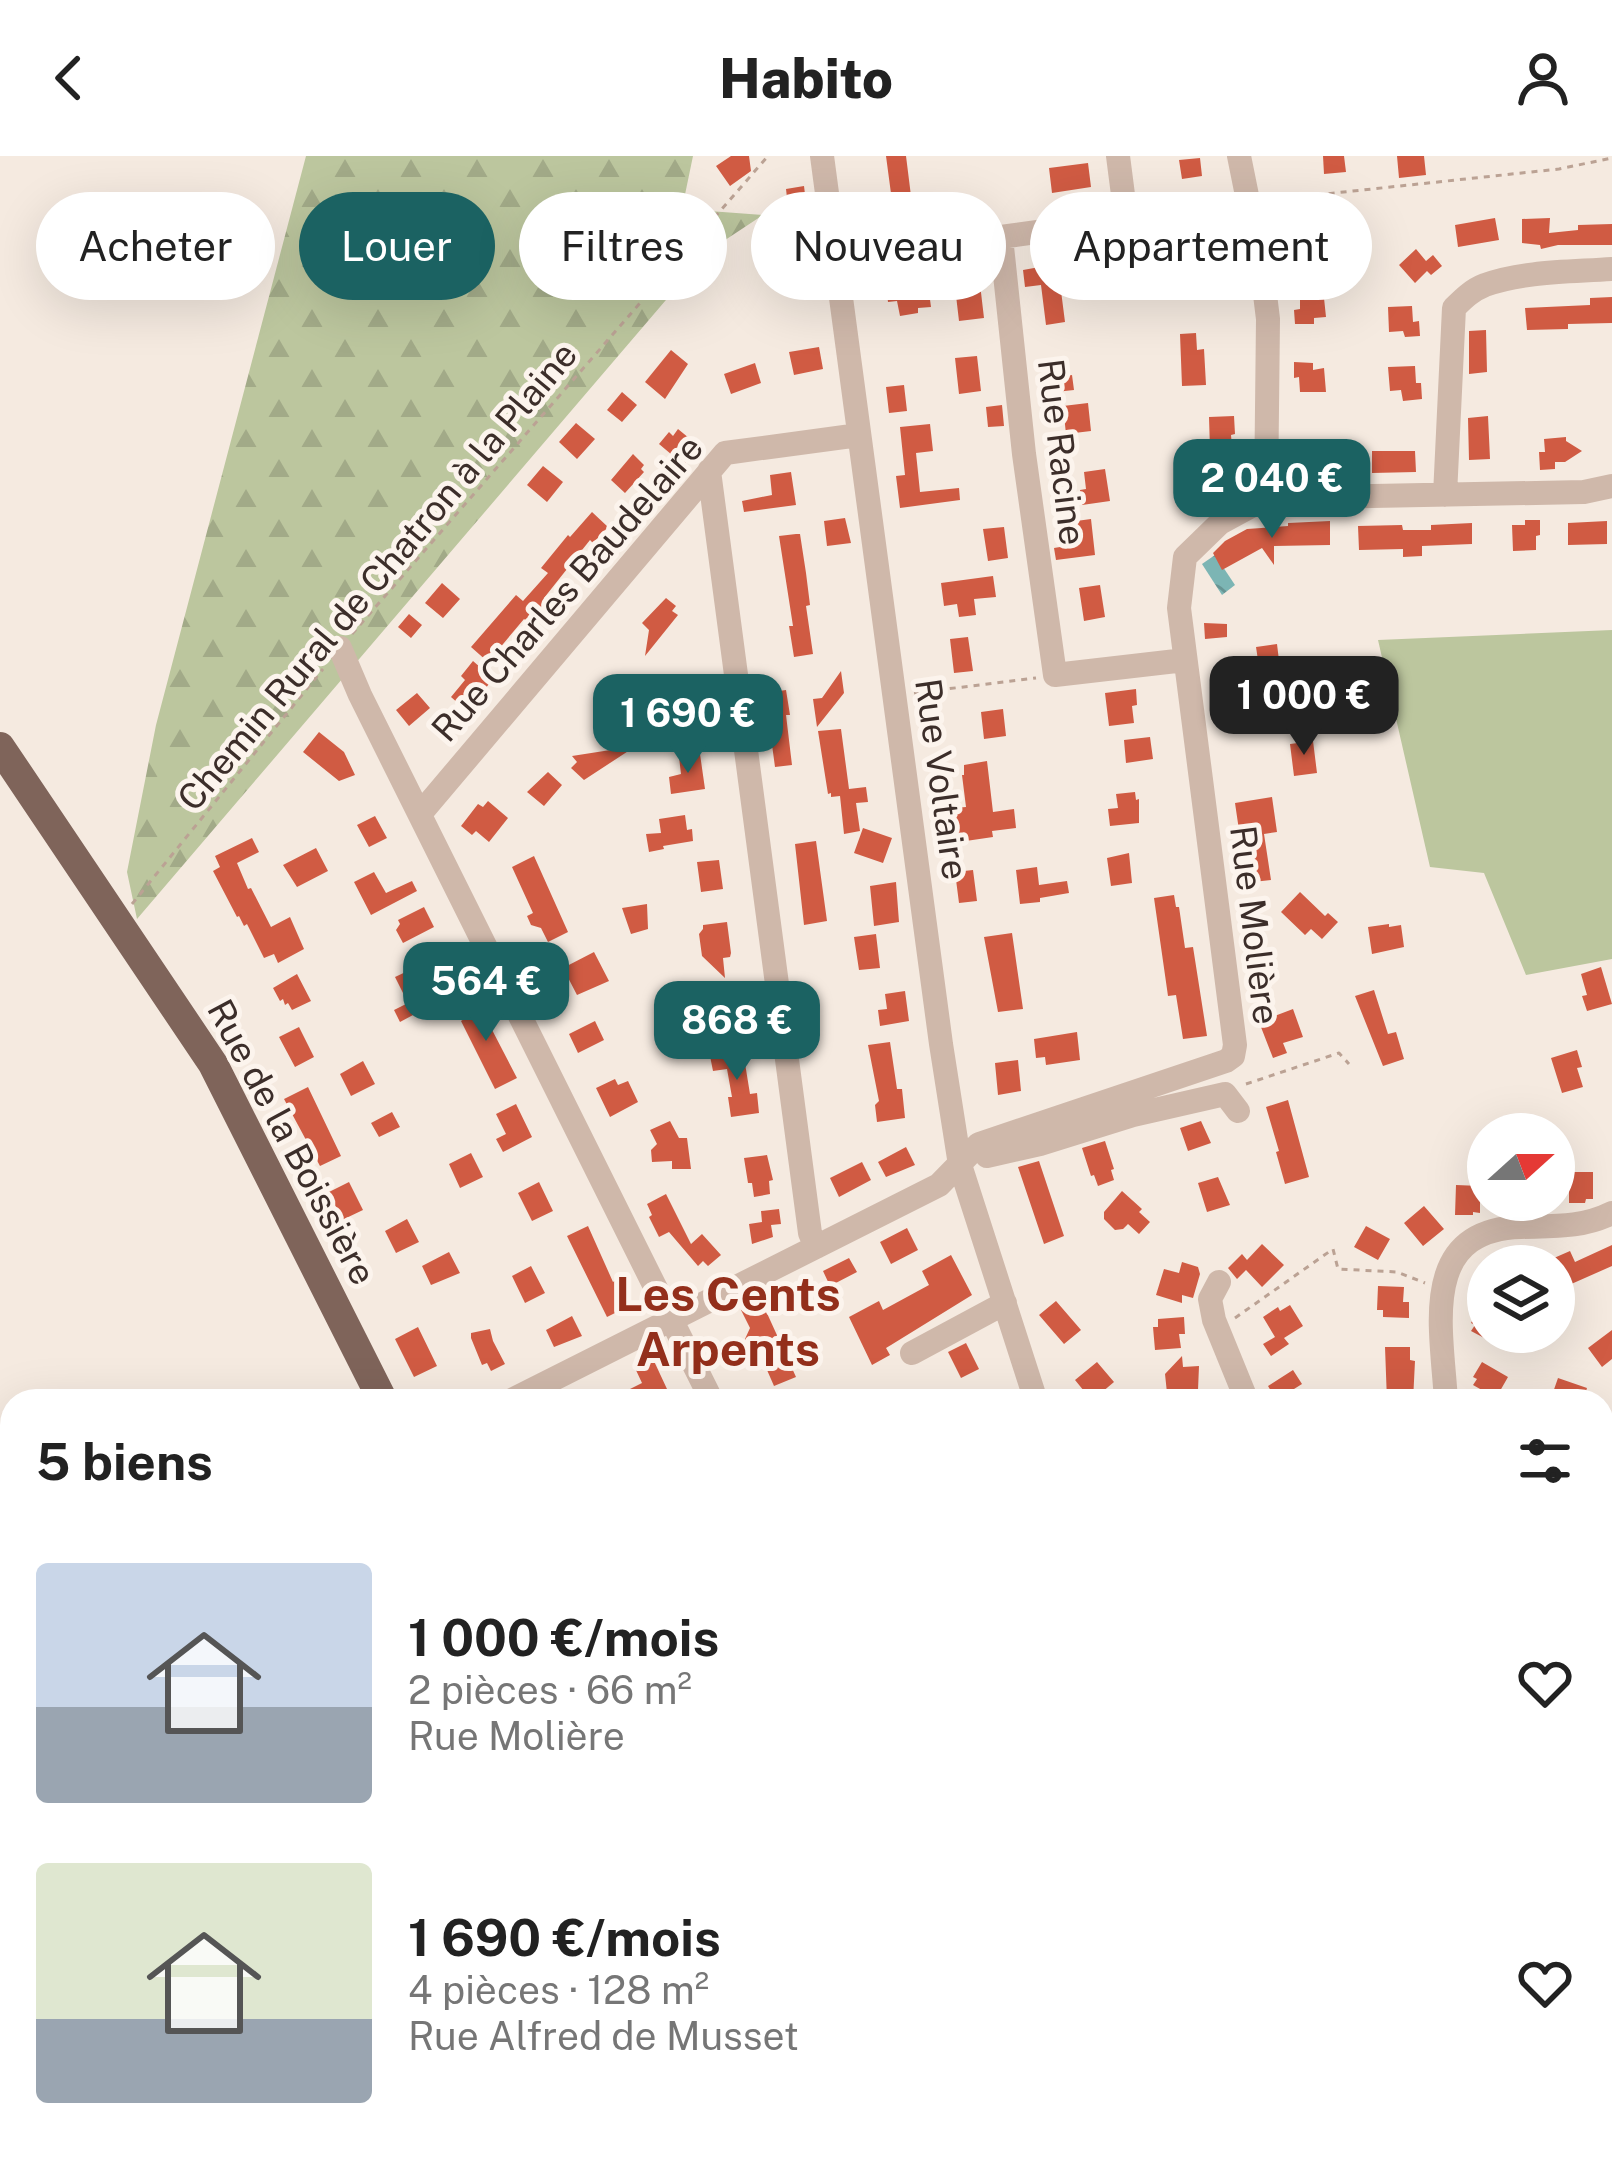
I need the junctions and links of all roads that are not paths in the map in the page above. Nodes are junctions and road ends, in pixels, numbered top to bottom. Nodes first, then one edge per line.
1 (822, 156) edge
2 (1118, 156) edge
3 (1239, 156) edge
4 (827, 192) edge
5 (1123, 192) edge
6 (1246, 192) edge
7 (1612, 269) edge
8 (1006, 284) edge
9 (842, 300) edge
10 (1266, 300) edge
11 (859, 434) junction
12 (709, 471) junction
13 (1612, 486) edge
14 (1445, 494) junction
15 (1266, 498) junction
16 (340, 648) road end
17 (1185, 660) junction
18 (0, 747) edge
19 (420, 814) junction
20 (1231, 1103) road end
21 (1023, 1138) junction
22 (960, 1166) junction
23 (1612, 1213) edge
24 (816, 1247) junction
25 (1220, 1282) dead end
26 (1005, 1304) junction
27 (671, 1319) junction
28 (912, 1353) dead end
29 (377, 1389) edge
30 (534, 1389) edge
31 (706, 1389) edge
32 (1032, 1389) edge
33 (1242, 1389) edge
34 (1445, 1389) edge

1 - 4 street, Rue Voltaire
2 - 5 street
3 - 6 street
7 - 14 street
8 - 17 street, Rue Racine
9 - 11 street, Rue Voltaire
10 - 15 street
11 - 12 street, Rue Charles Baudelaire
11 - 22 street, Rue Voltaire
12 - 19 street, Rue Charles Baudelaire
12 - 24 street
13 - 14 street
14 - 15 street
15 - 17 street, Rue Molière
16 - 19 street
17 - 21 street, Rue Molière
18 - 29 main road, Rue de la Boissière
19 - 27 street
20 - 21 street
21 - 22 street
22 - 24 street
22 - 26 street, Rue Voltaire
23 - 34 street
24 - 27 street
25 - 33 street
26 - 28 street
26 - 32 street, Rue Voltaire
27 - 30 street
27 - 31 street

